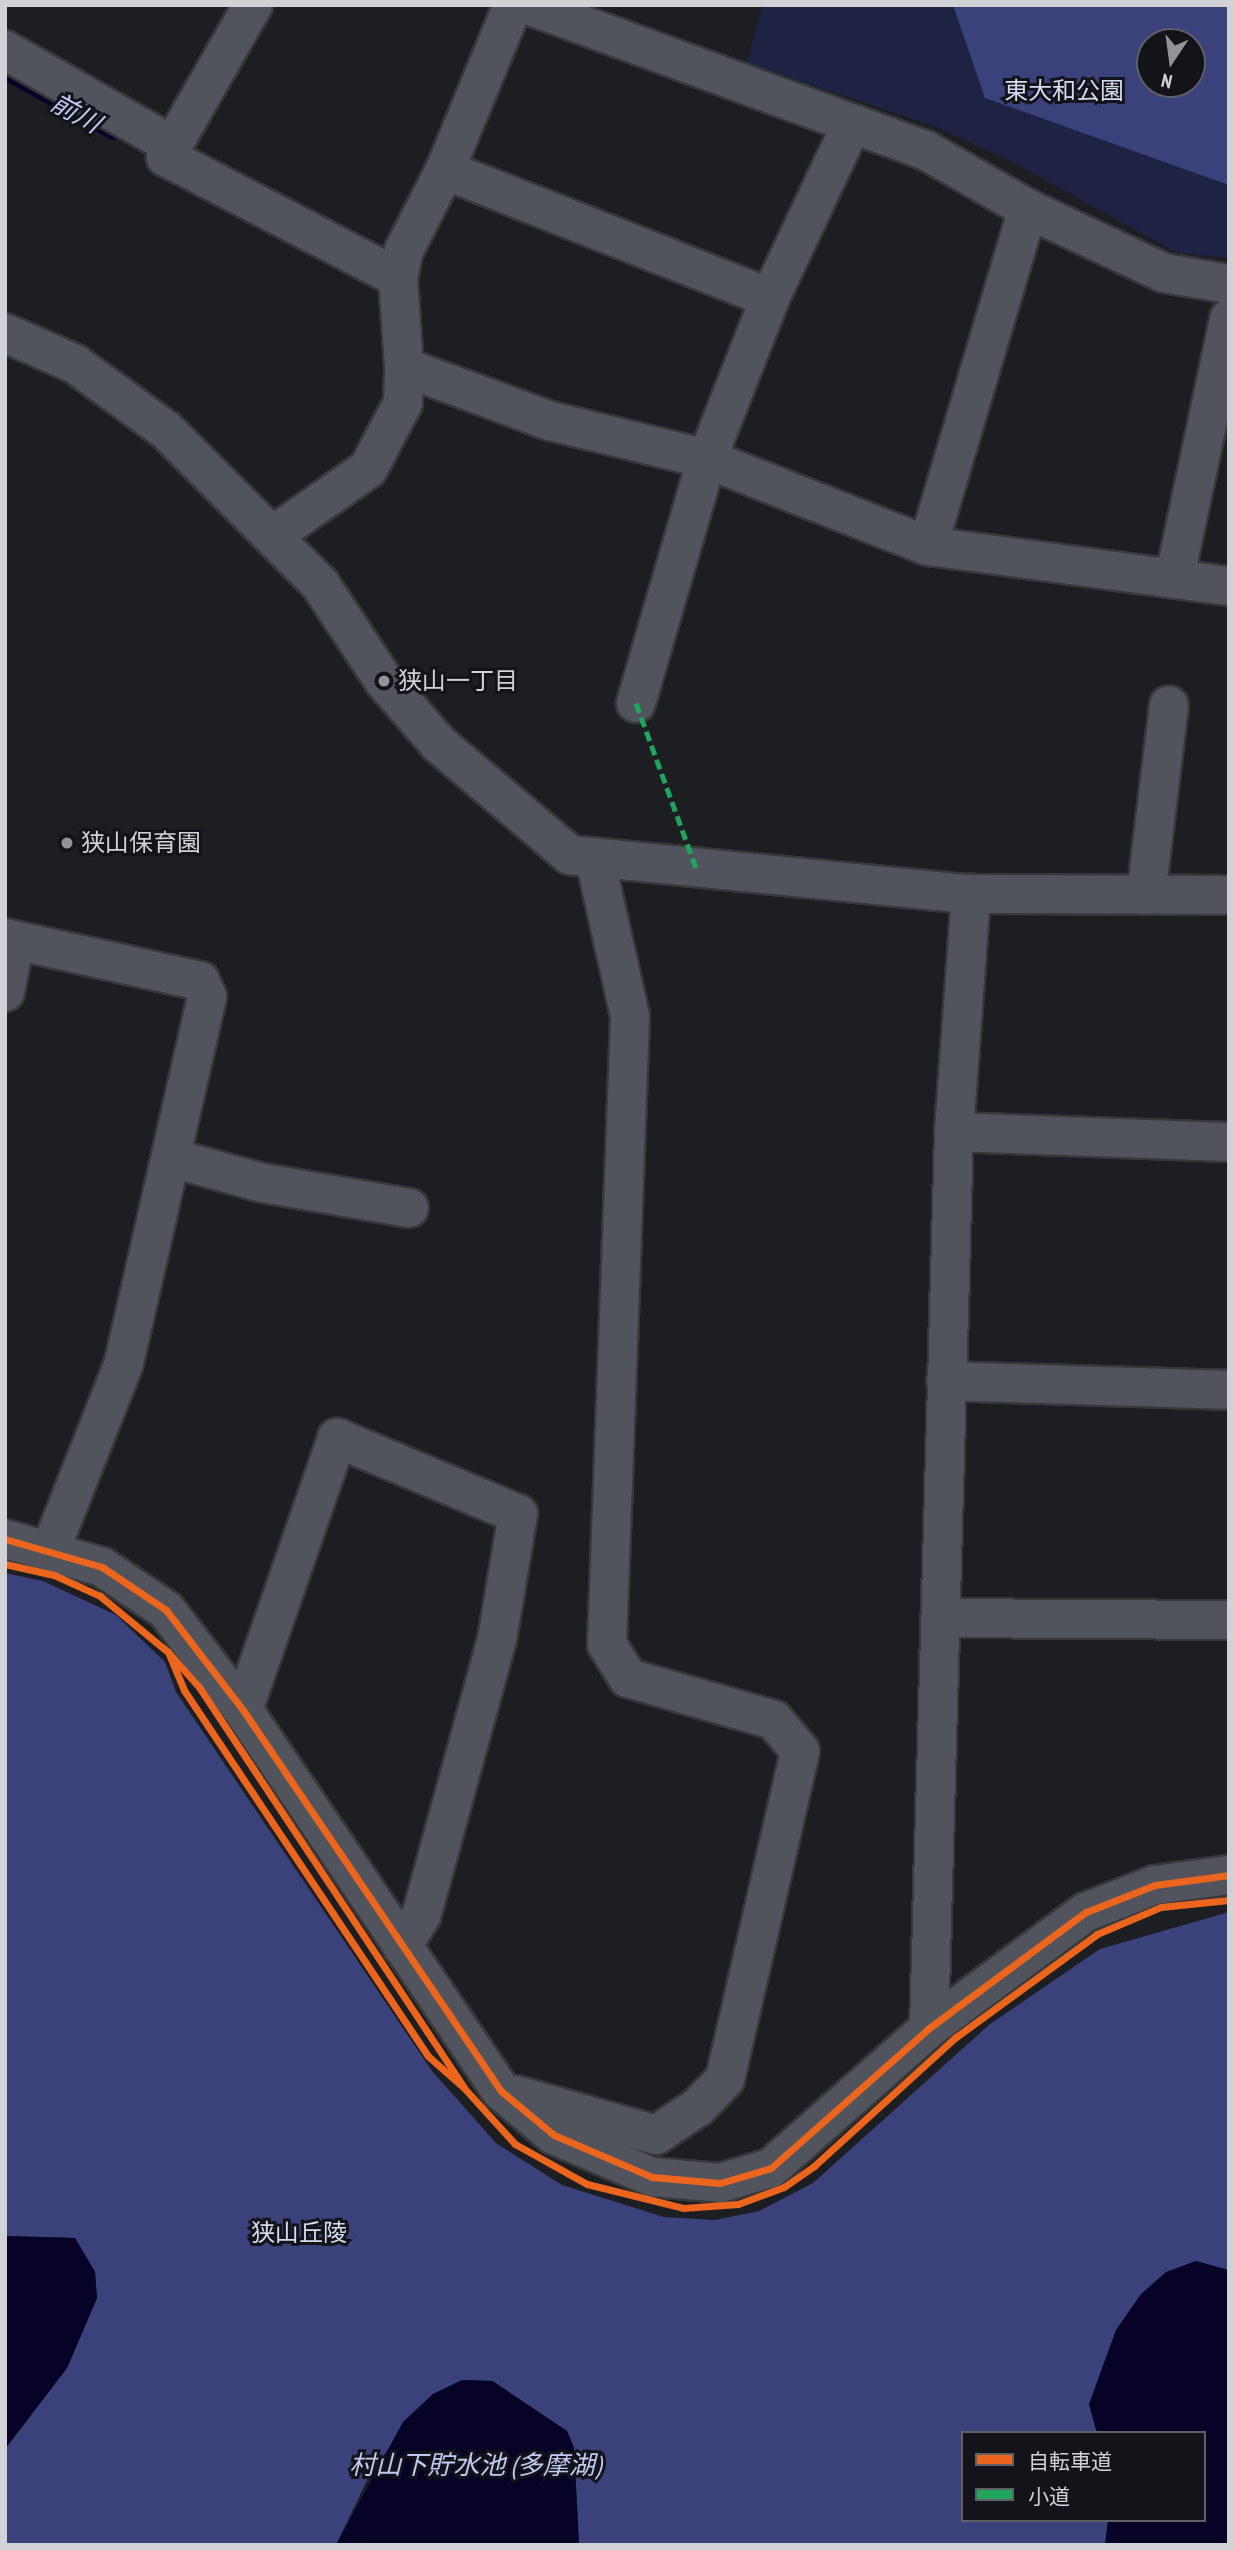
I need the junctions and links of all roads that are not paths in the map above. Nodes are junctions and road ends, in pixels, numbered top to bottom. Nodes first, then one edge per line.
1 (253, 5) edge
2 (513, 5) edge
3 (528, 5) edge
4 (592, 16) edge
5 (5, 50) edge
6 (851, 126) junction
7 (173, 146) junction
8 (446, 170) junction
9 (1028, 209) junction
10 (398, 278) junction
11 (1229, 284) edge
12 (770, 298) junction
13 (1229, 319) edge
14 (6, 337) edge
15 (404, 367) junction
16 (707, 459) junction
17 (275, 534) junction
18 (928, 546) junction
19 (1175, 576) junction
20 (1229, 586) edge
21 (636, 703) dead end
22 (1169, 705) dead end
23 (595, 860) junction
24 (971, 894) junction
25 (1146, 895) junction
26 (1229, 895) edge
27 (10, 939) edge
28 (5, 992) edge
29 (954, 1132) junction
30 (1229, 1142) edge
31 (172, 1158) junction
32 (409, 1208) dead end
33 (946, 1381) junction
34 (1229, 1390) edge
35 (5, 1539) edge
36 (51, 1548) junction
37 (940, 1618) junction
38 (1229, 1620) edge
39 (243, 1710) junction
40 (1229, 1875) edge
41 (402, 1947) junction
42 (929, 2028) junction
43 (501, 2091) junction

1 - 7 street
2 - 8 street
3 - 4 street
4 - 6 street
5 - 7 street
6 - 9 street
6 - 12 street
7 - 10 street
8 - 10 street
8 - 12 street
9 - 11 street
9 - 18 street
10 - 15 street
12 - 16 street
13 - 19 street
14 - 17 street
15 - 16 street
15 - 17 street
16 - 18 street
16 - 21 street
17 - 23 street
18 - 19 street
19 - 20 street
22 - 25 street
23 - 24 street
23 - 43 street
24 - 25 street
24 - 29 street
25 - 26 street
27 - 28 street
27 - 31 street
29 - 30 street
29 - 33 street
31 - 32 street
31 - 36 street
33 - 34 street
33 - 37 street
35 - 36 street
36 - 39 street
37 - 38 street
37 - 42 street
39 - 41 street
39 - 41 street
40 - 42 street
41 - 43 street
42 - 43 street

